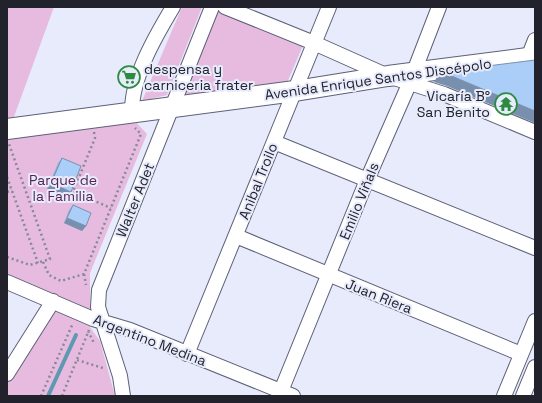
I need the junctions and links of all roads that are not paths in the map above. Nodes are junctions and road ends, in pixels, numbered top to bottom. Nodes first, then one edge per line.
1 (173, 7) edge
2 (212, 7) edge
3 (225, 7) edge
4 (329, 7) edge
5 (439, 7) edge
6 (314, 43) junction
7 (533, 51) edge
8 (388, 76) junction
9 (411, 78) junction
10 (295, 91) junction
11 (172, 108) junction
12 (132, 119) junction
13 (535, 132) edge
14 (8, 136) edge
15 (274, 142) junction
16 (367, 180) junction
17 (236, 236) junction
18 (535, 248) edge
19 (329, 275) junction
20 (7, 282) edge
21 (53, 301) junction
22 (535, 321) edge
23 (92, 324) junction
24 (188, 354) junction
25 (521, 354) junction
26 (535, 367) edge
27 (7, 374) edge
28 (285, 394) edge
29 (123, 396) edge
30 (504, 396) edge
31 (523, 396) edge

1 - 12 street
2 - 11 street, Walter Adet
3 - 6 street
4 - 6 street, Anibal Troilo
5 - 9 street, Emilio Viñals
6 - 8 street
6 - 10 street, Anibal Troilo
7 - 9 main road, Avenida Enrique Santos Discépolo
8 - 9 main road, Avenida Enrique Santos Discépolo
8 - 10 main road, Avenida Enrique Santos Discépolo
9 - 13 street
9 - 16 street, Emilio Viñals
10 - 11 main road, Avenida Enrique Santos Discépolo
10 - 15 street, Anibal Troilo
11 - 12 main road, Avenida Enrique Santos Discépolo
11 - 23 street, Walter Adet
12 - 14 main road, Avenida Enrique Santos Discépolo
15 - 16 street
15 - 17 street, Anibal Troilo
16 - 18 street
16 - 19 street, Emilio Viñals
17 - 19 street, Juan Riera
17 - 24 street, Anibal Troilo
19 - 25 street, Juan Riera
19 - 28 street, Emilio Viñals
20 - 21 street, Argentino Medina
21 - 23 street, Argentino Medina
21 - 27 street
22 - 25 street
23 - 24 street, Argentino Medina
23 - 29 street, Walter Adet
24 - 28 street, Argentino Medina
25 - 30 street
26 - 31 street

